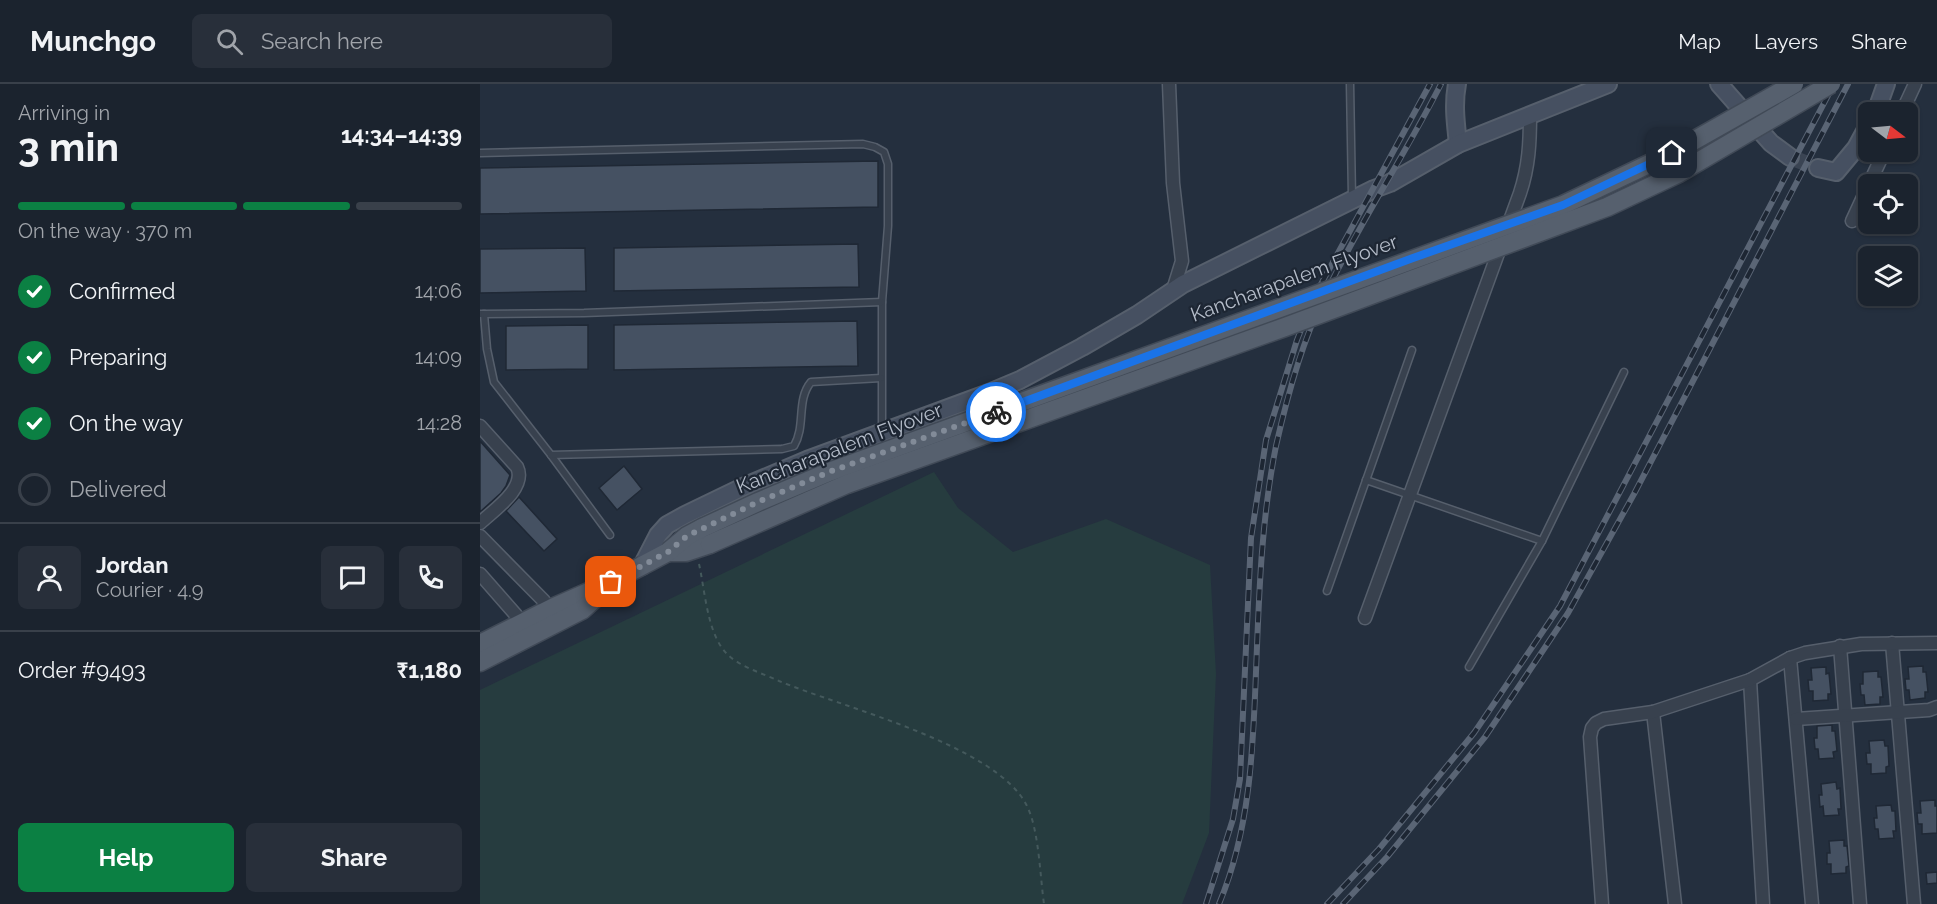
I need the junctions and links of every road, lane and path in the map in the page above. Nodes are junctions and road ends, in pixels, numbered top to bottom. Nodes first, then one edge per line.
1 (1169, 84) edge
2 (1350, 84) edge
3 (1457, 84) edge
4 (1719, 84) edge
5 (1794, 84) edge
6 (1831, 84) edge
7 (1886, 84) edge
8 (1915, 84) edge
9 (1602, 85) edge
10 (1880, 102) edge
11 (1907, 102) edge
12 (1530, 114) junction
13 (1458, 144) junction
14 (1858, 144) edge
15 (480, 153) edge
16 (1790, 156) tunnel mouth
17 (1879, 162) edge
18 (1818, 168) tunnel mouth
19 (1352, 200) junction
20 (1852, 221) dead end
21 (1182, 261) junction
22 (1201, 276) junction
23 (1173, 290) junction
24 (882, 302) junction
25 (482, 314) edge
26 (1412, 351) dead end
27 (1624, 372) dead end
28 (881, 378) junction
29 (480, 426) edge
30 (882, 433) junction
31 (551, 456) junction
32 (1366, 480) junction
33 (1409, 495) junction
34 (480, 524) edge
35 (610, 535) dead end
36 (703, 540) junction
37 (482, 541) edge
38 (1542, 541) junction
39 (642, 566) junction
40 (480, 574) edge
41 (611, 582) junction
42 (1327, 591) dead end
43 (544, 601) junction
44 (516, 615) junction
45 (1365, 618) dead end
46 (480, 632) edge
47 (1892, 643) junction
48 (1937, 643) edge
49 (480, 644) edge
50 (1840, 646) junction
51 (1790, 658) junction
52 (480, 662) edge
53 (1469, 668) dead end
54 (1750, 680) junction
55 (1937, 707) edge
56 (1653, 712) junction
57 (1897, 712) junction
58 (1845, 715) junction
59 (1796, 718) junction
60 (1044, 904) edge
61 (1602, 904) edge
62 (1675, 904) edge
63 (1763, 904) edge
64 (1812, 904) edge
65 (1860, 904) edge
66 (1914, 904) edge

1 - 21 street
2 - 19 lane
3 - 13 street
4 - 16 street
5 - 36 main road, Kancharapalem Flyover, bridge
6 - 36 main road, Kancharapalem Flyover, bridge
7 - 10 street
8 - 11 street
9 - 12 street
12 - 13 street
12 - 33 street
13 - 19 street
14 - 18 street
15 - 24 lane
17 - 20 street
19 - 22 street
21 - 22 street
21 - 23 street
22 - 23 street
23 - 30 street
24 - 25 lane
24 - 28 lane
25 - 31 lane
26 - 32 lane
27 - 38 lane
28 - 30 lane
28 - 31 lane
29 - 34 street
30 - 39 street
31 - 35 lane
32 - 33 lane
32 - 42 lane
33 - 38 lane
33 - 45 street
36 - 39 main road, Kancharapalem Flyover
36 - 60 path
37 - 43 street
38 - 53 lane
39 - 41 main road, Kancharapalem Flyover
40 - 44 street
41 - 43 main road
41 - 49 main road
41 - 52 main road
43 - 44 main road
44 - 46 main road
47 - 48 street
47 - 50 street
47 - 57 street
50 - 51 street
50 - 58 street
51 - 54 street
51 - 59 street
54 - 56 street
54 - 63 street
55 - 57 street
56 - 61 street
56 - 62 street
57 - 58 street
57 - 66 street
58 - 59 street
58 - 65 street
59 - 64 street

